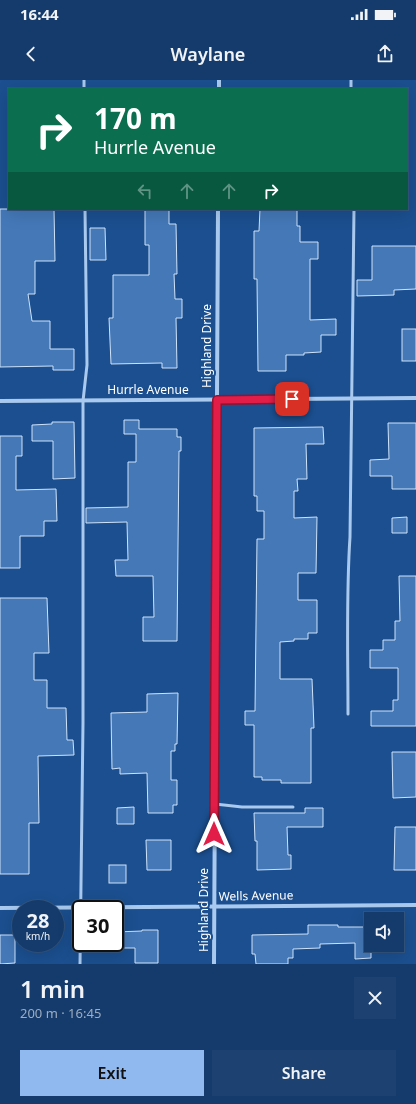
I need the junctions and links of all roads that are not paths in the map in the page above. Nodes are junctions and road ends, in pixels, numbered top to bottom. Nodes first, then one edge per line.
1 (85, 210) edge
2 (218, 210) edge
3 (354, 210) edge
4 (416, 398) edge
5 (352, 399) junction
6 (217, 400) junction
7 (0, 401) edge
8 (83, 401) junction
9 (348, 714) dead end
10 (214, 804) junction
11 (293, 807) dead end
12 (80, 900) edge
13 (416, 905) edge
14 (214, 907) junction
15 (0, 908) edge
16 (72, 908) edge
17 (124, 908) edge
18 (80, 952) edge
19 (80, 964) edge
20 (214, 964) edge

1 - 8 lane
2 - 6 street, Highland Drive
3 - 5 lane
4 - 5 street, Hurrle Avenue
5 - 6 street, Hurrle Avenue
5 - 9 lane
6 - 8 street, Hurrle Avenue
6 - 10 street, Highland Drive
7 - 8 street, Hurrle Avenue
8 - 12 lane
10 - 11 lane
10 - 14 street, Highland Drive
13 - 14 street, Wells Avenue
14 - 17 street, Wells Avenue
14 - 20 street, Highland Drive
15 - 16 street, Wells Avenue
18 - 19 lane

